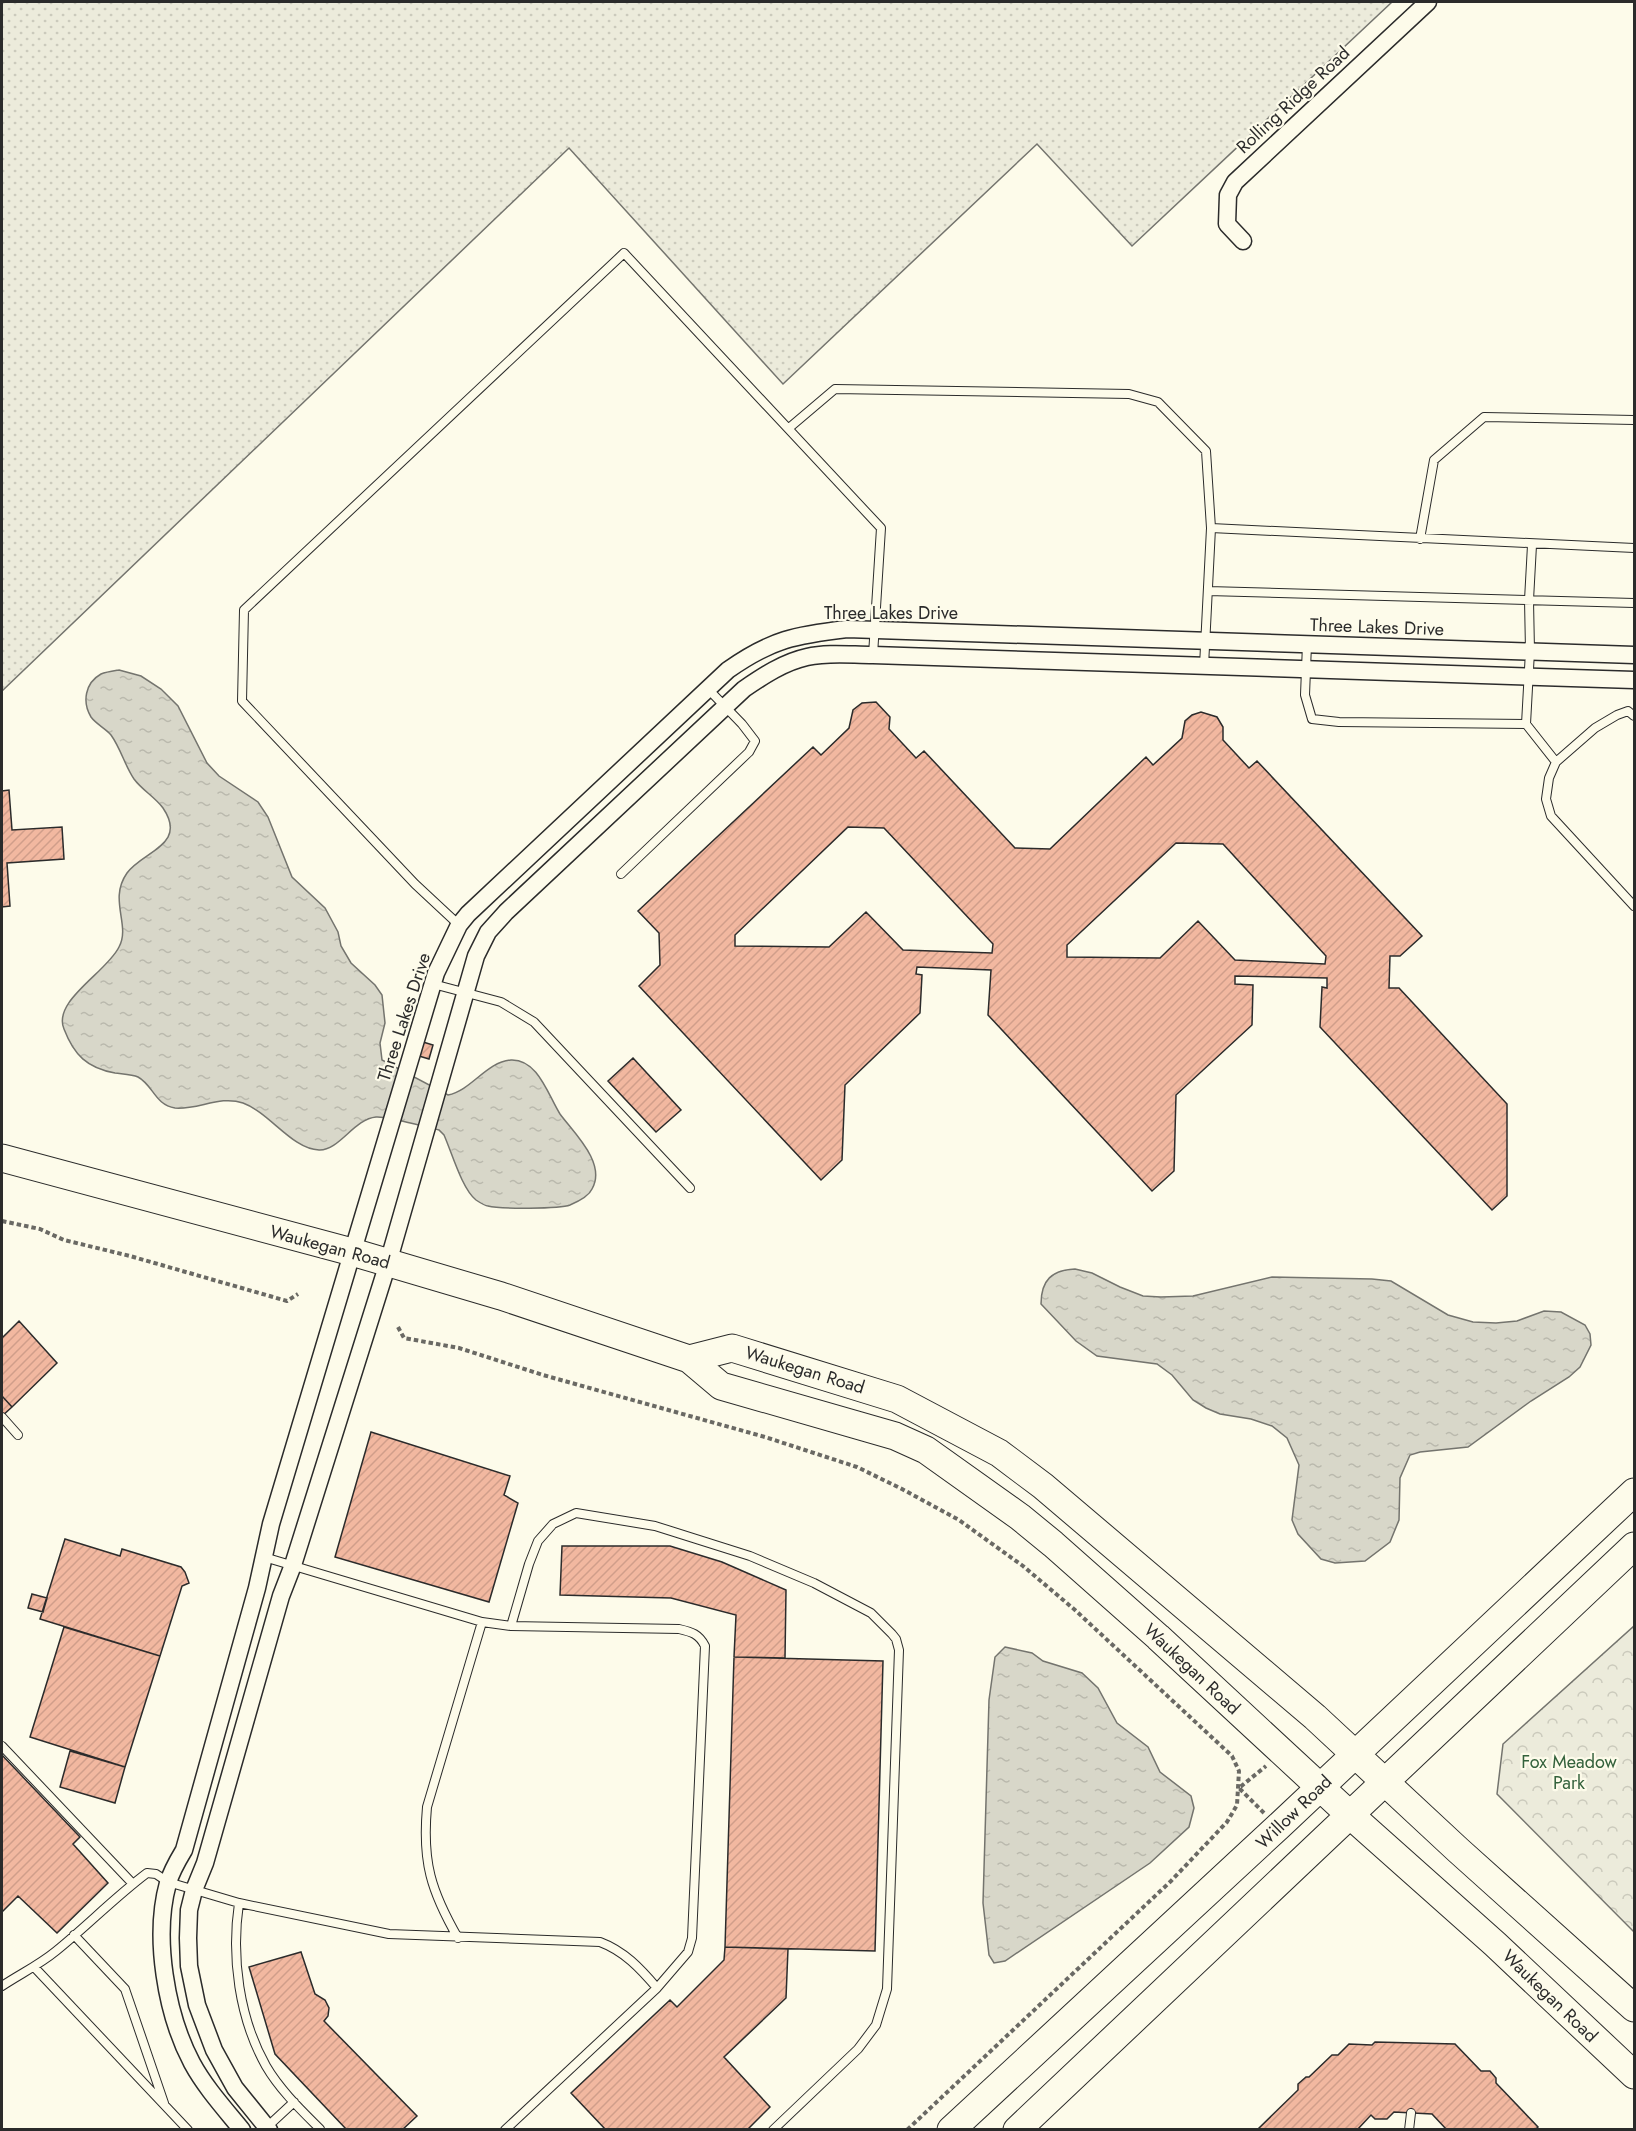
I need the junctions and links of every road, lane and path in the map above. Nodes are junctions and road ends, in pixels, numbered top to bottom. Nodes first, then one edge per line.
1 (1428, 2) edge
2 (1243, 241) dead end
3 (1635, 420) edge
4 (789, 428) junction
5 (1211, 528) junction
6 (1419, 539) junction
7 (1532, 545) junction
8 (1635, 548) edge
9 (1208, 591) junction
10 (1529, 600) junction
11 (1635, 603) edge
12 (874, 630) junction
13 (1206, 641) junction
14 (1307, 644) junction
15 (1530, 651) junction
16 (873, 655) junction
17 (1635, 655) edge
18 (1204, 666) junction
19 (1305, 669) junction
20 (1529, 676) junction
21 (1635, 680) edge
22 (708, 688) junction
23 (726, 707) junction
24 (1635, 716) edge
25 (1526, 724) junction
26 (1556, 762) junction
27 (621, 874) dead end
28 (1635, 906) edge
29 (459, 925) junction
30 (433, 984) junction
31 (465, 994) junction
32 (2, 1158) edge
33 (690, 1188) dead end
34 (2, 1221) edge
35 (352, 1252) junction
36 (388, 1263) junction
37 (298, 1294) dead end
38 (398, 1327) dead end
39 (689, 1359) junction
40 (2, 1417) edge
41 (18, 1435) dead end
42 (1635, 1492) edge
43 (1635, 1546) edge
44 (264, 1557) junction
45 (293, 1565) junction
46 (482, 1622) junction
47 (512, 1626) junction
48 (2, 1746) edge
49 (1354, 1754) junction
50 (1259, 1773) dead end
51 (1384, 1781) junction
52 (1320, 1787) junction
53 (1239, 1788) junction
54 (1258, 1809) dead end
55 (1349, 1814) junction
56 (168, 1882) junction
57 (133, 1884) junction
58 (194, 1890) junction
59 (239, 1903) junction
60 (74, 1935) junction
61 (458, 1938) junction
62 (35, 1968) junction
63 (2, 1986) edge
64 (657, 1988) junction
65 (1635, 2008) edge
66 (1635, 2075) edge
67 (294, 2102) junction
68 (165, 2106) junction
69 (1411, 2113) dead end
70 (266, 2129) edge
71 (320, 2129) edge
72 (188, 2130) edge
73 (242, 2130) edge
74 (505, 2130) edge
75 (773, 2130) edge
76 (907, 2130) edge
77 (951, 2130) edge
78 (1017, 2130) edge
79 (1409, 2130) edge

1 - 2 street, Rolling Ridge Road
3 - 6 lane
4 - 5 lane
4 - 12 lane
4 - 29 lane
5 - 6 lane
5 - 9 lane
6 - 7 lane
7 - 8 lane
7 - 10 lane
9 - 10 lane
9 - 13 lane
10 - 11 lane
10 - 15 lane
12 - 13 street, Three Lakes Drive
12 - 16 lane
12 - 22 street, Three Lakes Drive
13 - 14 street, Three Lakes Drive
13 - 18 lane
14 - 15 street, Three Lakes Drive
14 - 19 lane
15 - 17 street, Three Lakes Drive
15 - 20 lane
16 - 18 street
16 - 23 street
18 - 19 street
19 - 20 street
19 - 25 lane
20 - 21 street
20 - 25 lane
22 - 23 lane
22 - 29 street, Three Lakes Drive
23 - 27 lane
23 - 31 street
24 - 26 lane
25 - 26 lane
26 - 28 lane
29 - 30 street, Three Lakes Drive
30 - 31 lane
30 - 35 street, Three Lakes Drive
31 - 33 lane
31 - 36 street
32 - 35 main road, Waukegan Road
34 - 37 path
35 - 36 main road, Waukegan Road
35 - 44 street, Three Lakes Drive
36 - 39 main road, Waukegan Road
36 - 45 street
38 - 53 path
39 - 49 main road, Waukegan Road
39 - 52 main road, Waukegan Road
40 - 41 lane
42 - 49 main road, Willow Road
43 - 51 main road
44 - 45 lane
44 - 56 street, Three Lakes Drive
45 - 46 lane
45 - 58 street
46 - 47 lane
46 - 61 lane
47 - 64 lane
47 - 75 lane
48 - 57 lane
49 - 51 main road, Waukegan Road
49 - 52 main road, Willow Road
50 - 53 path
51 - 55 main road
51 - 65 main road, Waukegan Road
52 - 55 main road, Waukegan Road
52 - 77 main road, Willow Road
53 - 54 path
53 - 76 path
55 - 66 main road, Waukegan Road
55 - 78 main road
56 - 57 lane
56 - 58 lane
56 - 73 street, Three Lakes Drive
57 - 60 lane
58 - 59 lane
58 - 70 street
59 - 61 lane
59 - 67 lane
60 - 62 lane
60 - 68 lane
61 - 64 lane
62 - 63 lane
62 - 68 lane
64 - 74 lane
67 - 70 lane
67 - 71 lane
68 - 72 lane
69 - 79 lane

